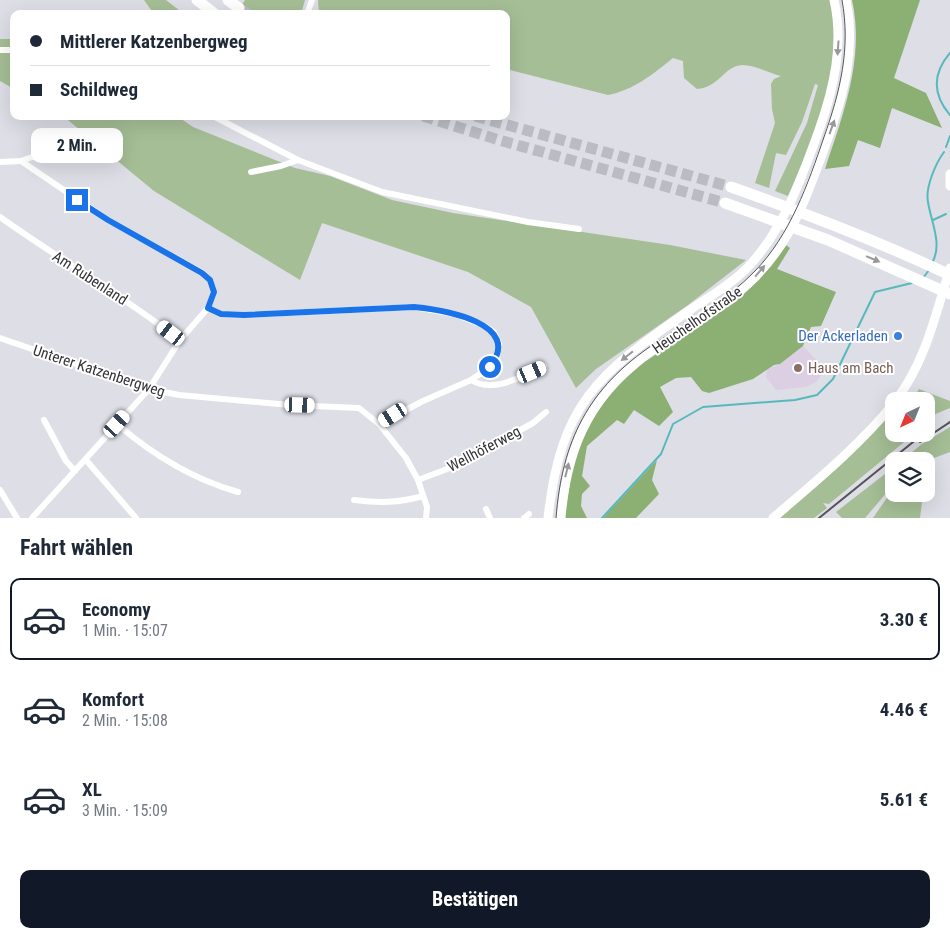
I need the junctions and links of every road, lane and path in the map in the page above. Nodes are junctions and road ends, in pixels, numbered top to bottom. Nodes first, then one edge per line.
1 (197, 0) edge
2 (228, 0) edge
3 (834, 0) edge
4 (846, 0) edge
5 (239, 8) tunnel mouth
6 (210, 10) edge
7 (221, 120) edge
8 (74, 157) dead end
9 (21, 160) junction
10 (298, 160) junction
11 (0, 162) edge
12 (251, 172) dead end
13 (950, 174) edge
14 (950, 186) edge
15 (731, 187) tunnel mouth
16 (725, 203) tunnel mouth
17 (0, 217) edge
18 (579, 229) dead end
19 (950, 268) edge
20 (950, 275) edge
21 (950, 294) edge
22 (208, 308) junction
23 (0, 338) edge
24 (180, 340) junction
25 (544, 366) dead end
26 (471, 380) junction
27 (149, 389) junction
28 (901, 392) edge
29 (546, 412) dead end
30 (885, 414) edge
31 (44, 420) dead end
32 (117, 424) junction
33 (379, 424) junction
34 (86, 460) junction
35 (76, 471) junction
36 (418, 480) junction
37 (0, 490) edge
38 (238, 492) dead end
39 (424, 496) junction
40 (354, 500) dead end
41 (486, 509) dead end
42 (17, 518) edge
43 (32, 518) edge
44 (136, 518) edge
45 (426, 518) edge
46 (490, 518) edge
47 (548, 518) edge
48 (561, 518) edge
49 (773, 518) edge

1 - 6 highway
2 - 5 highway
3 -> 47 main road, Heuchelhofstraße
48 -> 4 main road, Heuchelhofstraße
7 - 10 street
8 - 9 street
9 - 11 street
9 - 22 street
10 - 12 street
10 - 18 street
13 - 14 main road
15 - 20 highway
16 -> 21 highway
17 - 24 street, Am Rubenland
19 - 28 main road
22 - 24 street
22 - 26 street
23 - 27 street, Unterer Katzenbergweg
24 - 27 street
25 - 26 street
26 - 33 street
27 - 32 street
27 - 33 street, Unterer Katzenbergweg
29 - 36 street, Wellhöferweg
30 - 49 main road
31 - 35 street
32 - 34 street
32 - 38 street
33 - 36 street, Unterer Katzenbergweg
34 - 35 street
34 - 44 street
35 - 43 street
36 - 39 street, Unterer Katzenbergweg
37 - 42 street
39 - 40 street
39 - 45 street, Unterer Katzenbergweg
41 - 46 street

